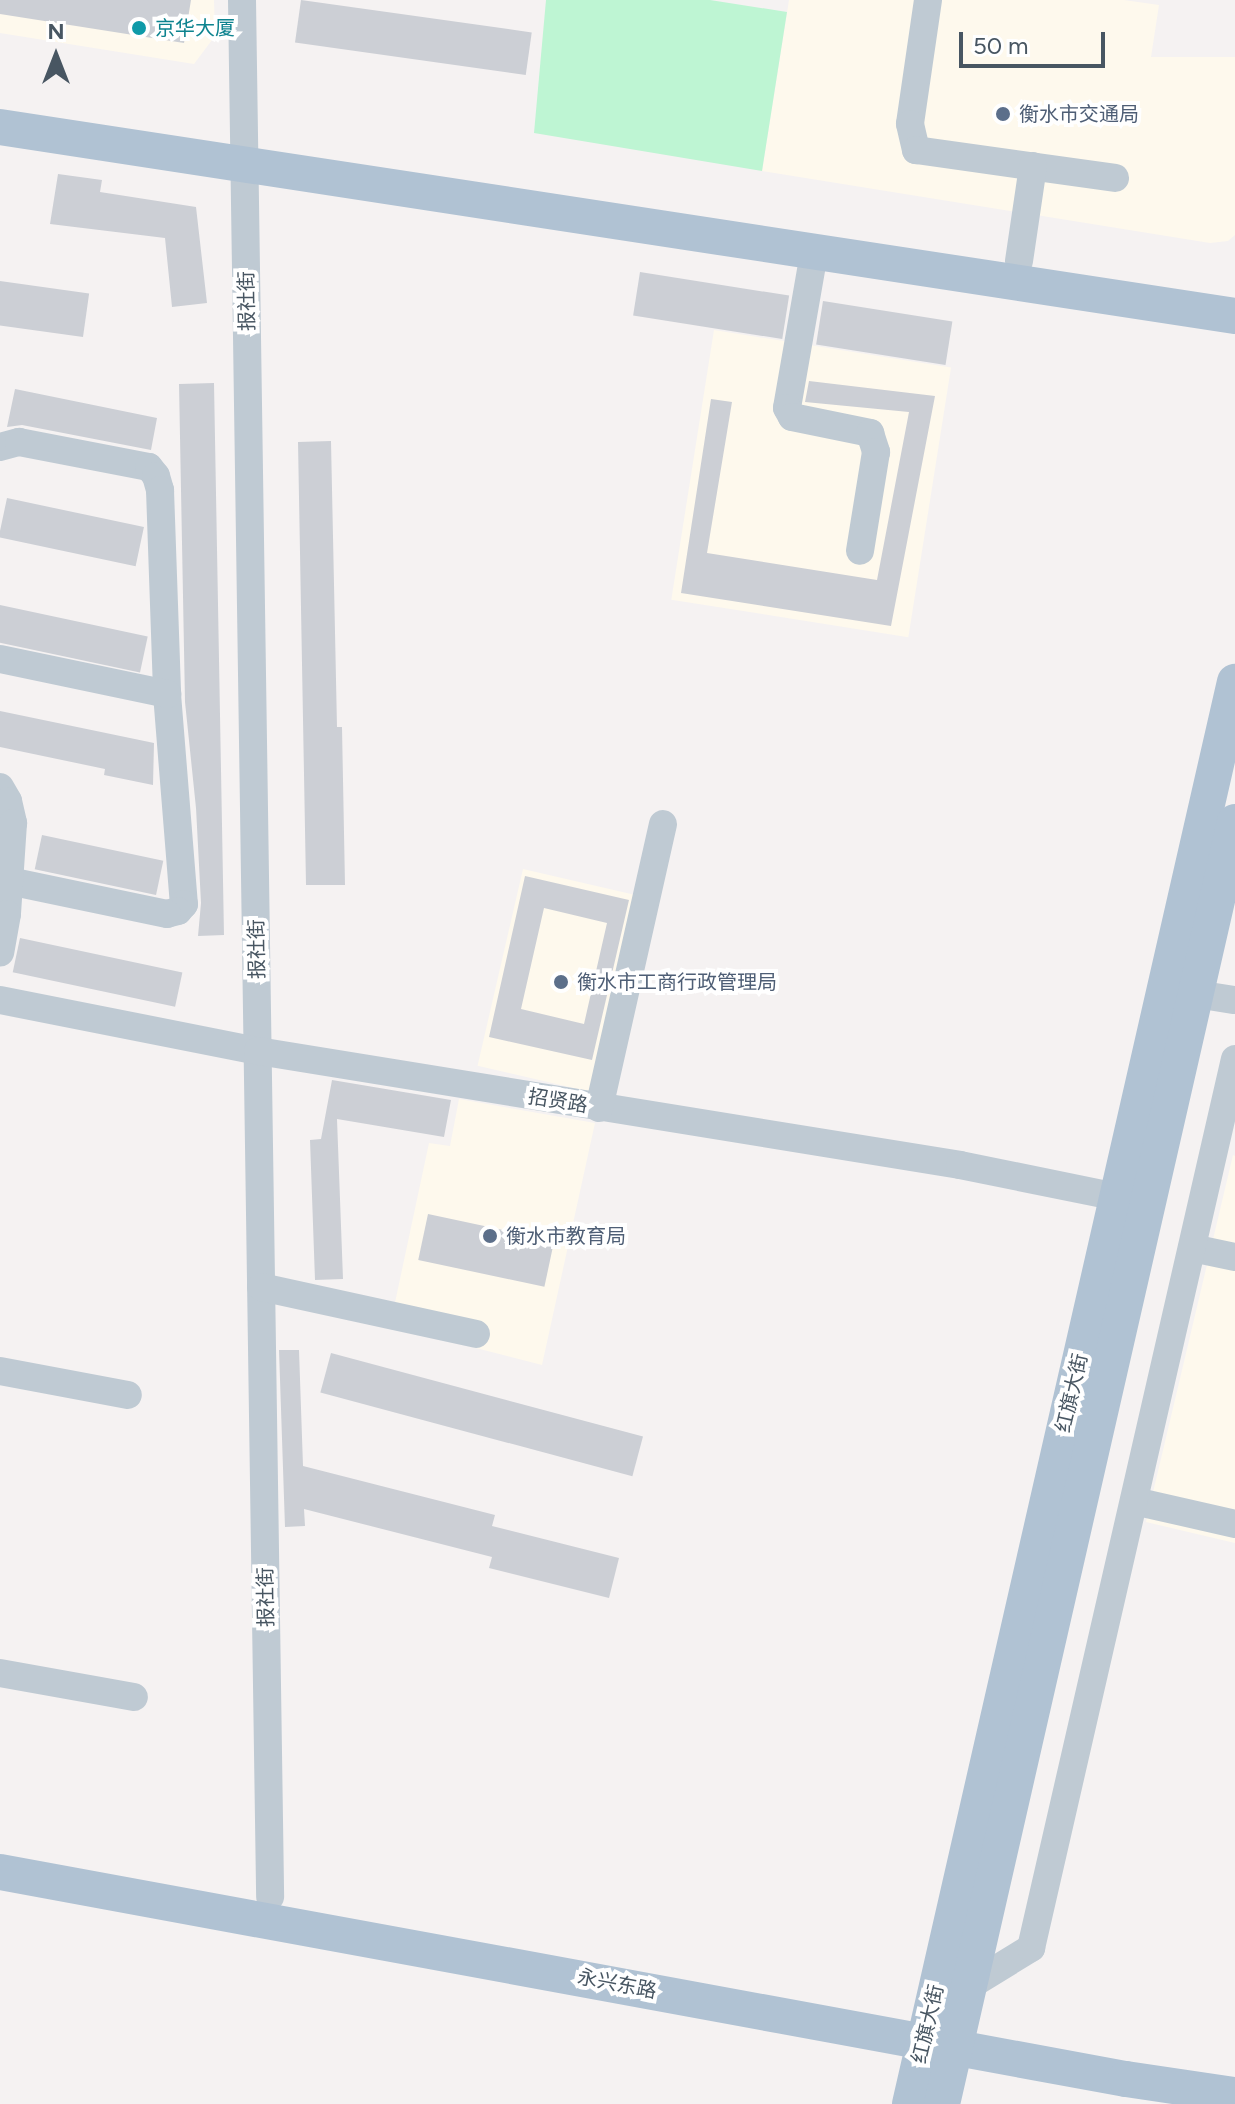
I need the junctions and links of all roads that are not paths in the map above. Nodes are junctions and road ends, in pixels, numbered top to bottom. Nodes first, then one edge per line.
1 (242, 0) edge
2 (928, 0) edge
3 (0, 104) edge
4 (0, 127) edge
5 (245, 152) junction
6 (1033, 166) junction
7 (1115, 178) dead end
8 (814, 253) junction
9 (1019, 261) junction
10 (1235, 293) edge
11 (1235, 316) edge
12 (0, 447) edge
13 (860, 551) dead end
14 (0, 659) edge
15 (1235, 682) edge
16 (167, 694) junction
17 (0, 787) edge
18 (1235, 822) edge
19 (663, 824) dead end
20 (5, 880) edge
21 (0, 952) edge
22 (1196, 994) junction
23 (0, 1000) edge
24 (1235, 1000) edge
25 (258, 1051) junction
26 (1235, 1059) edge
27 (599, 1108) junction
28 (1117, 1197) junction
29 (1192, 1248) junction
30 (1235, 1257) edge
31 (261, 1287) junction
32 (476, 1334) dead end
33 (0, 1371) edge
34 (128, 1395) dead end
35 (1134, 1501) junction
36 (1235, 1524) edge
37 (0, 1673) edge
38 (134, 1697) dead end
39 (0, 1849) edge
40 (0, 1872) edge
41 (270, 1897) junction
42 (969, 1986) junction
43 (942, 2033) junction
44 (1235, 2072) edge
45 (1235, 2095) edge
46 (910, 2104) edge
47 (942, 2104) edge

1 - 5 street, 报社街
2 - 6 street
3 - 5 main road
4 - 5 main road
5 - 8 main road
5 - 9 main road
5 - 25 street, 报社街
6 - 7 street
6 - 9 street
8 - 11 main road
8 - 13 street
9 - 10 main road
12 - 16 street
14 - 16 street
15 - 28 main road, 红旗大街
16 - 20 street
17 - 20 street
18 - 22 main road, 红旗大街
19 - 27 street
20 - 21 street
22 - 24 street
22 - 42 main road, 红旗大街
23 - 25 street, 招贤路
25 - 27 street, 招贤路
25 - 31 street, 报社街
26 - 29 street
27 - 28 street, 招贤路
28 - 43 main road, 红旗大街
29 - 30 street
29 - 35 street
31 - 32 street
31 - 41 street, 报社街
33 - 34 street
35 - 36 street
35 - 42 street
37 - 38 street
39 - 41 main road, 永兴东路
40 - 43 main road, 永兴东路
41 - 43 main road, 永兴东路
42 - 43 main road, 红旗大街
43 - 44 main road, 永兴东路
43 - 45 main road, 永兴东路
43 - 46 main road, 红旗大街
43 - 47 main road, 红旗大街

